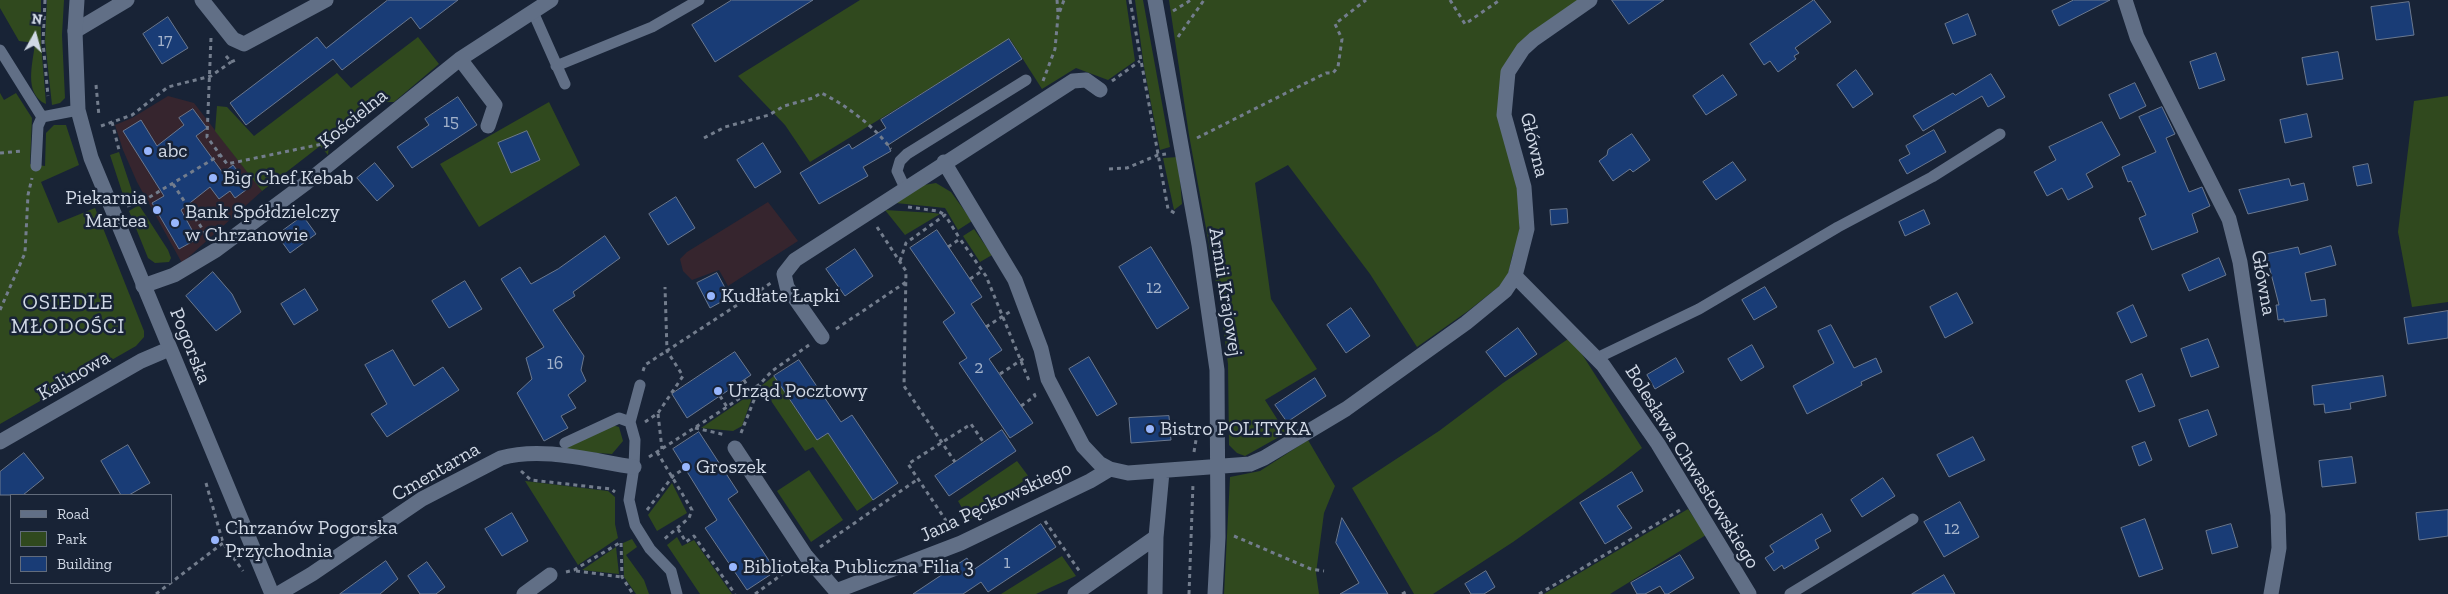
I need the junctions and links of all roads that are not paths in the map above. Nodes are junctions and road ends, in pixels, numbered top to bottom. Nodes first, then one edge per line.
1 (77, 0) edge
2 (127, 0) edge
3 (202, 0) edge
4 (326, 0) edge
5 (551, 0) edge
6 (698, 0) edge
7 (1155, 0) edge
8 (1590, 0) edge
9 (2125, 0) edge
10 (533, 12) junction
11 (75, 31) junction
12 (0, 50) edge
13 (460, 59) junction
14 (556, 66) junction
15 (1026, 80) dead end
16 (565, 84) dead end
17 (1100, 90) road end
18 (72, 111) junction
19 (42, 117) junction
20 (488, 126) dead end
21 (2000, 134) dead end
22 (944, 162) junction
23 (36, 166) road end
24 (905, 188) junction
25 (1515, 276) junction
26 (143, 286) junction
27 (822, 337) road end
28 (170, 349) junction
29 (1597, 358) junction
30 (640, 385) dead end
31 (631, 426) junction
32 (0, 442) edge
33 (564, 443) dead end
34 (735, 448) road end
35 (634, 467) junction
36 (1218, 467) junction
37 (1110, 469) junction
38 (1162, 472) junction
39 (1913, 518) dead end
40 (1156, 537) junction
41 (550, 575) road end
42 (272, 594) edge
43 (278, 594) edge
44 (524, 594) edge
45 (677, 594) edge
46 (1074, 594) edge
47 (1155, 594) edge
48 (1215, 594) edge
49 (1749, 594) edge
50 (1790, 594) edge
51 (2271, 594) edge

1 - 11 street, Pogorska
2 - 11 street
3 - 4 street
5 - 10 street, Kościelna
6 - 14 lane
7 - 36 street, Armii Krajowej
8 - 25 street, Główna
9 - 51 street, Główna
10 - 13 street, Kościelna
10 - 14 lane
11 - 18 street, Pogorska
12 - 19 lane
13 - 20 street
13 - 26 street, Kościelna
14 - 16 lane
15 - 24 lane
17 - 22 street
18 - 19 lane
18 - 26 street, Pogorska
19 - 23 lane
21 - 29 lane
22 - 24 street
22 - 37 street, Jana Pęckowskiego
24 - 27 street
25 - 29 street, Bolesława Chwastowskiego
25 - 36 street
26 - 28 street, Pogorska
28 - 32 street, Kalinowa
28 - 42 street, Pogorska
29 - 49 street, Bolesława Chwastowskiego
30 - 31 lane
31 - 33 lane
31 - 35 lane
34 - 37 street, Jana Pęckowskiego
35 - 43 street, Cmentarna
35 - 45 lane
36 - 38 street, Jana Pęckowskiego
36 - 48 street, Armii Krajowej
37 - 38 street, Jana Pęckowskiego
38 - 40 street
39 - 50 lane
40 - 46 street
40 - 47 street
41 - 44 street

